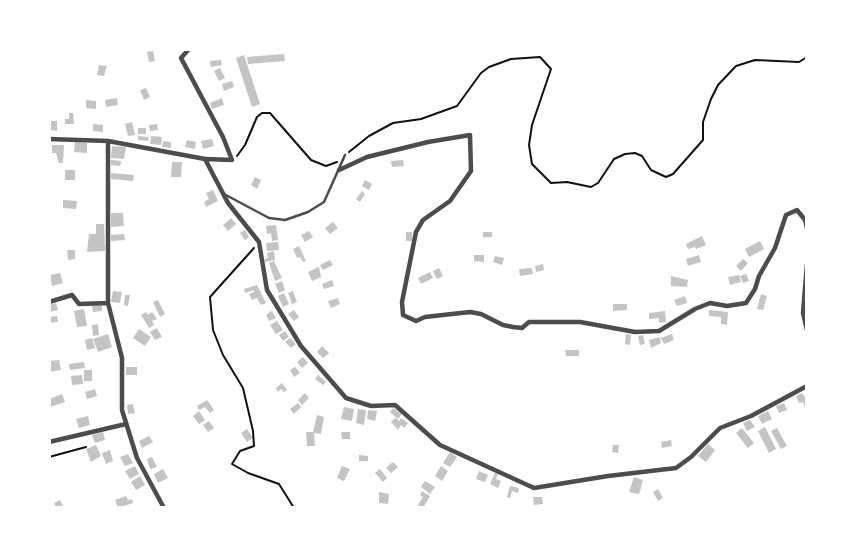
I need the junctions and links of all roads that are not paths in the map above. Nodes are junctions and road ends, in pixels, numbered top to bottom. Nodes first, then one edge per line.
1 (189, 49) edge
2 (49, 139) edge
3 (108, 141) junction
4 (345, 155) road end
5 (205, 159) junction
6 (339, 170) junction
7 (223, 193) junction
8 (807, 228) edge
9 (807, 264) edge
10 (49, 302) edge
11 (108, 303) junction
12 (807, 330) edge
13 (807, 386) edge
14 (126, 424) junction
15 (49, 442) edge
16 (164, 508) edge

1 - 5 street
2 - 3 street
3 - 5 street
3 - 11 street
4 - 6 lane
5 - 7 street
6 - 7 lane
6 - 8 street
7 - 13 street
9 - 12 street
10 - 11 street
11 - 14 street
14 - 15 street
14 - 16 street

